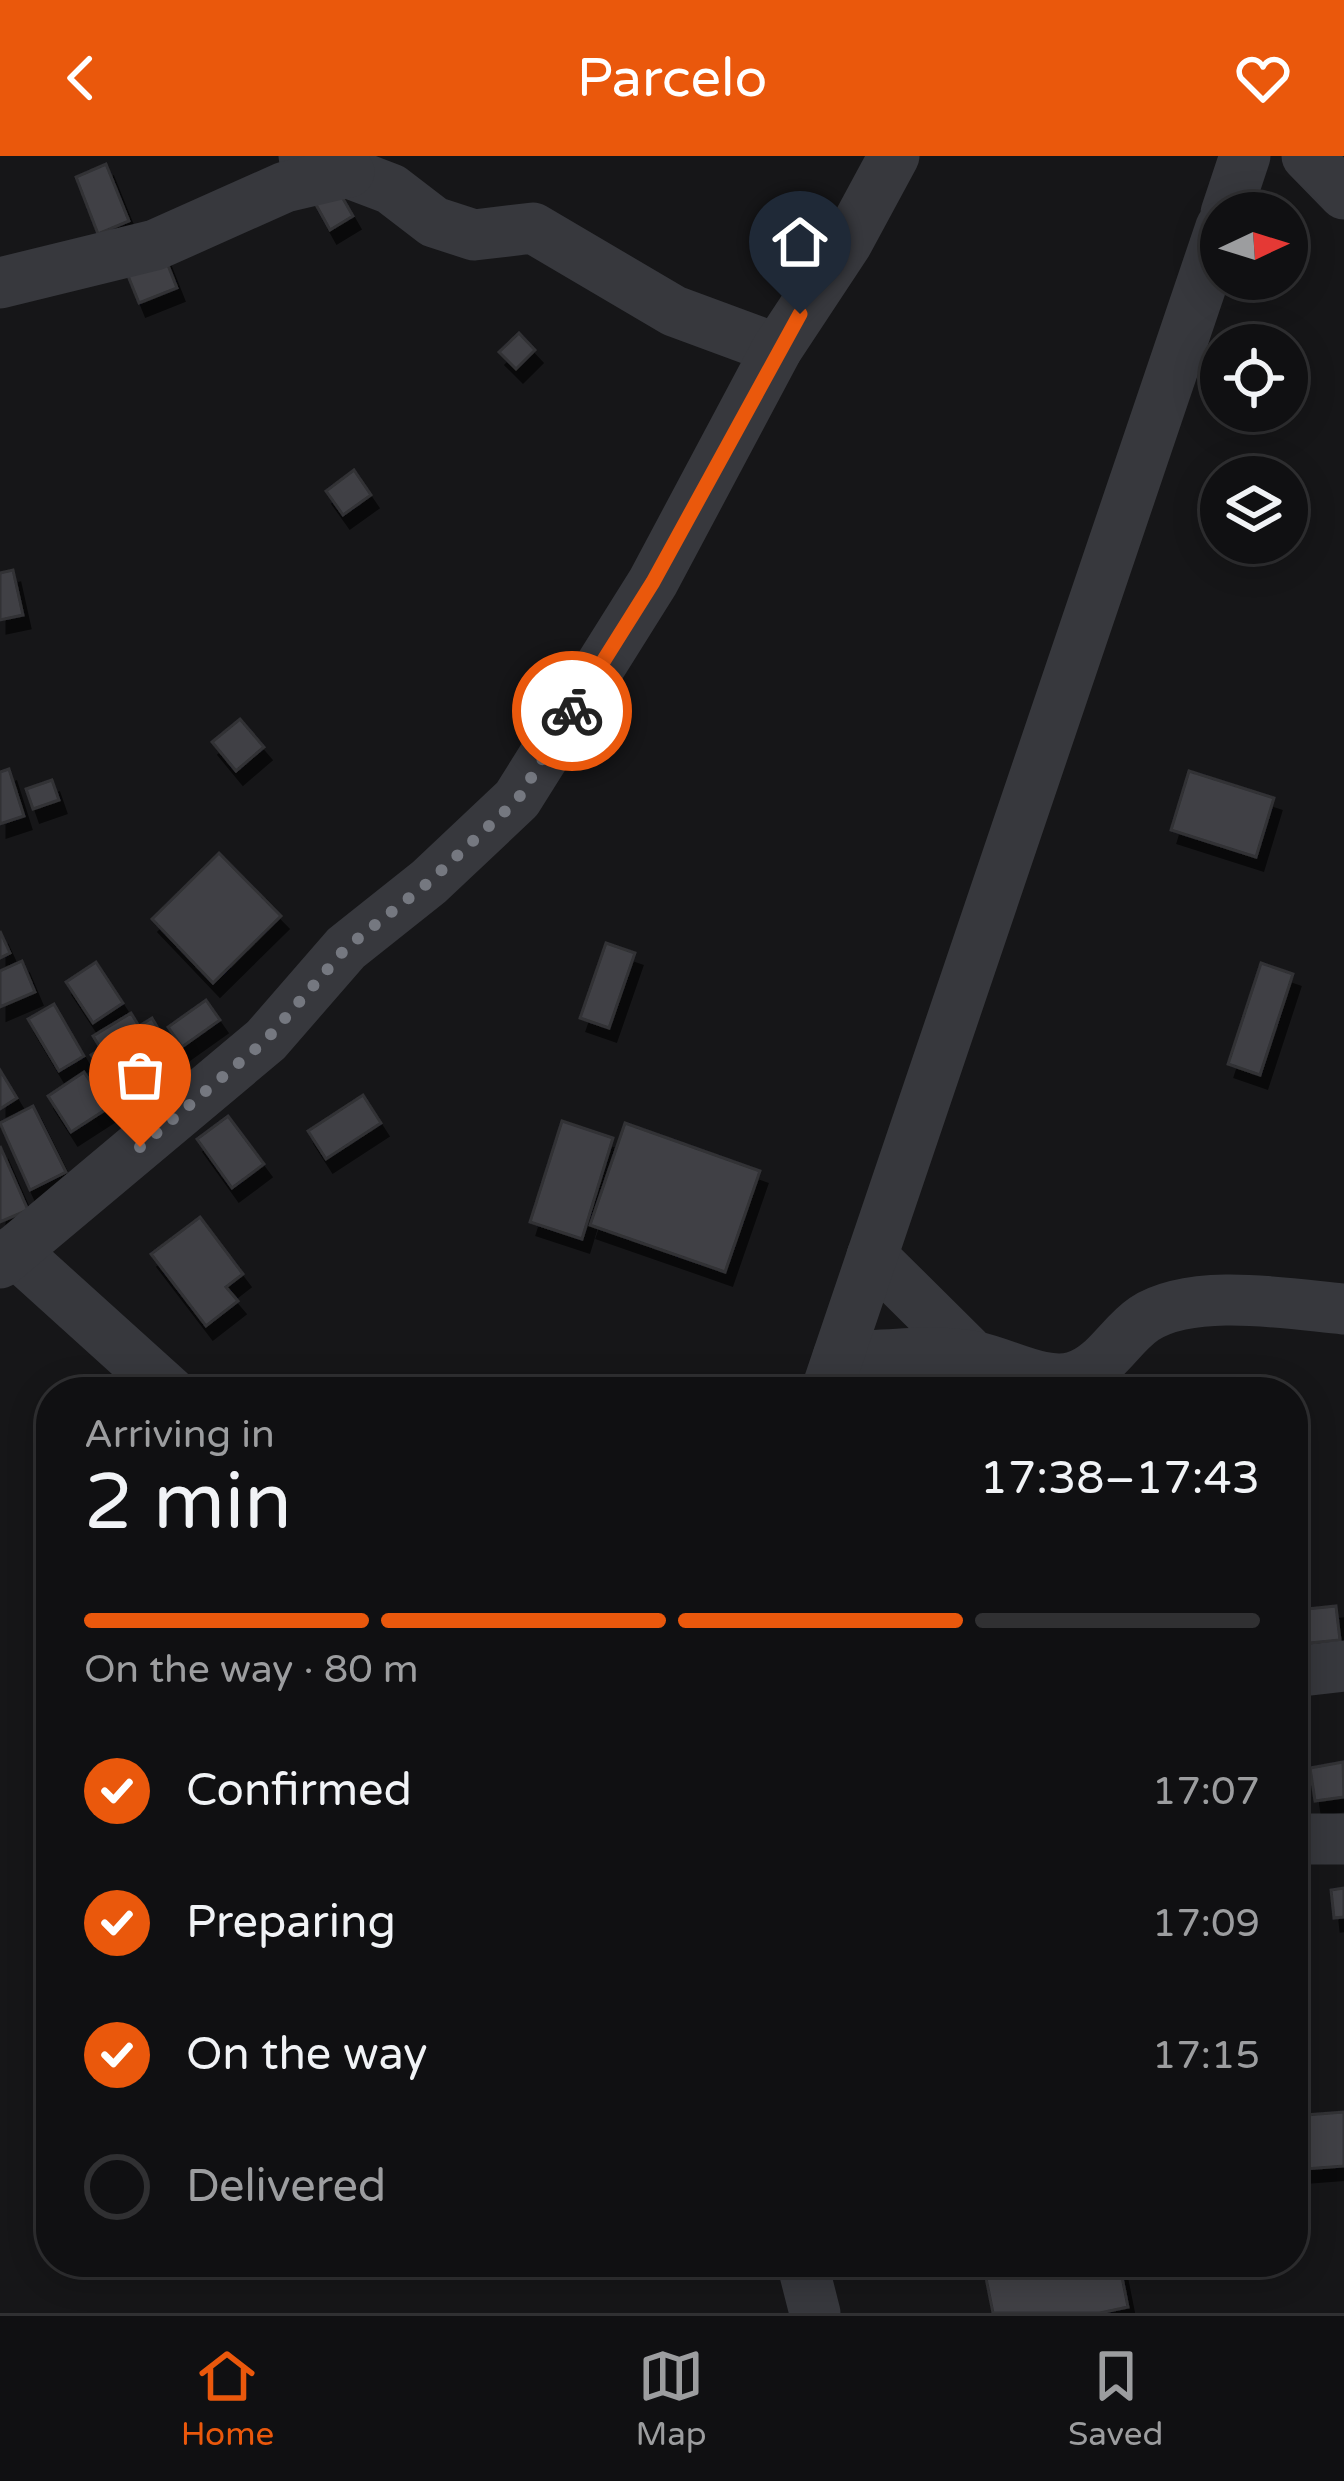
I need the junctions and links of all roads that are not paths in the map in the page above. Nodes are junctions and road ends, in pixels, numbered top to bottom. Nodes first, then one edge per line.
1 (894, 156) edge
2 (1245, 156) edge
3 (1307, 156) edge
4 (326, 164) edge
5 (1233, 192) edge
6 (1344, 194) edge
7 (0, 283) edge
8 (1200, 289) edge
9 (777, 349) junction
10 (872, 1256) junction
11 (7, 1257) edge
12 (1344, 1309) edge
13 (973, 1356) junction
14 (832, 1375) edge
15 (152, 1377) edge
16 (1054, 1377) edge
17 (1073, 1377) edge
18 (1344, 1666) edge
19 (1308, 1670) edge
20 (1308, 1839) edge
21 (1344, 1839) edge
22 (806, 2277) edge
23 (815, 2313) edge

1 - 9 street
2 - 5 street
3 - 6 street
4 - 7 street
4 - 9 street
8 - 10 street
9 - 11 street
10 - 13 street
10 - 14 street
11 - 15 street
12 - 17 street
13 - 14 street
13 - 16 street
18 - 19 street
20 - 21 street
22 - 23 street

